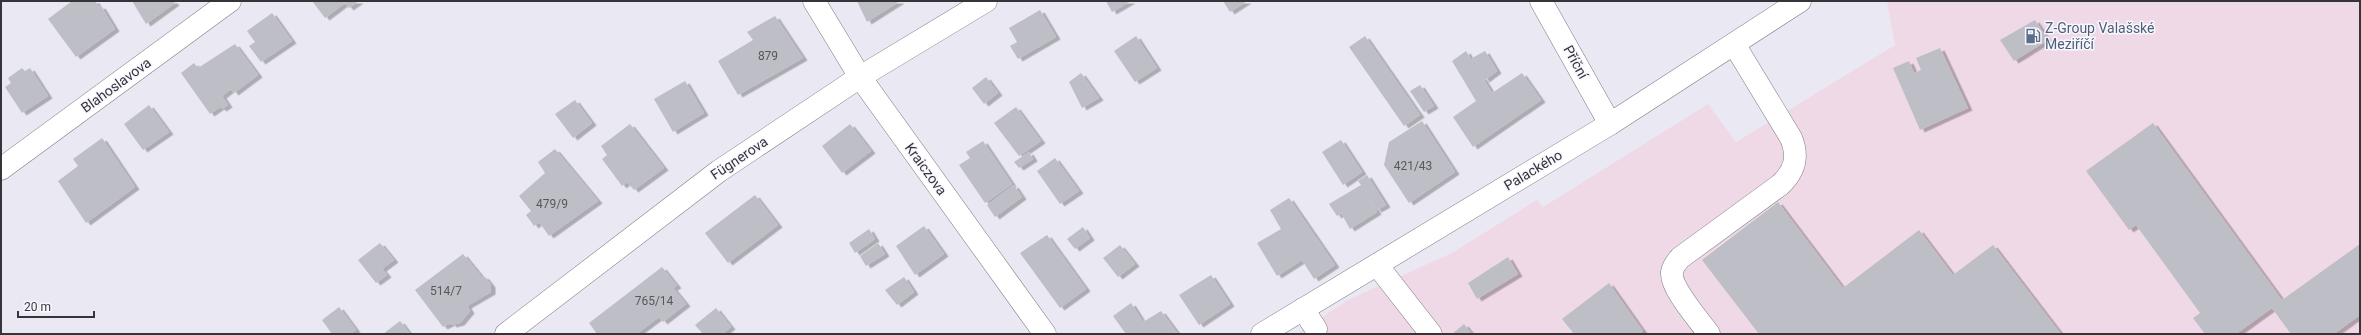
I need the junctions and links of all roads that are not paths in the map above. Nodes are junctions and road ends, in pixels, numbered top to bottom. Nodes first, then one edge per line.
1 (230, 1) edge
2 (814, 1) edge
3 (986, 1) edge
4 (1541, 1) edge
5 (1800, 1) edge
6 (1734, 44) junction
7 (860, 77) junction
8 (1610, 124) junction
9 (1, 169) edge
10 (1377, 265) junction
11 (1303, 309) junction
12 (1316, 329) dead end
13 (506, 334) edge
14 (1045, 334) edge
15 (1262, 334) edge
16 (1431, 334) edge
17 (1709, 334) edge

1 - 9 street, Blahoslavova
2 - 7 street, Kraiczova
3 - 7 street, Fügnerova
4 - 8 street, Příční
5 - 6 street, Palackého
6 - 8 street, Palackého
6 - 17 street
7 - 13 street, Fügnerova
7 - 14 street, Kraiczova
8 - 10 street, Palackého
10 - 11 street, Palackého
10 - 16 street
11 - 12 street
11 - 15 street, Palackého

